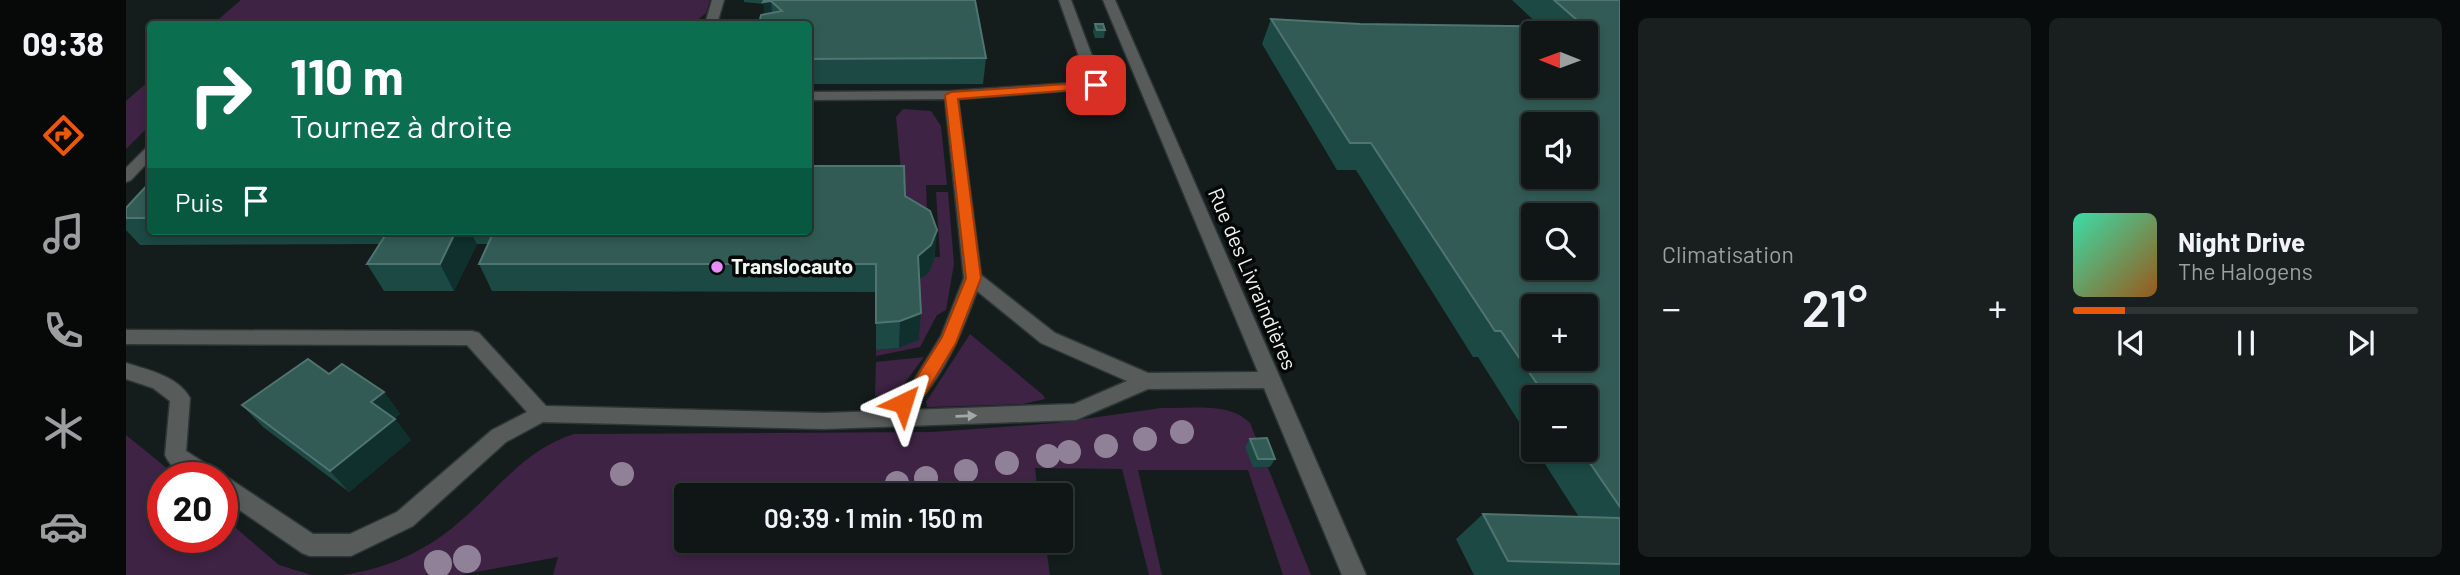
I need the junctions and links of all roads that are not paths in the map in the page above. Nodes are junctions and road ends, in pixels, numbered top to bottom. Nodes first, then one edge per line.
1 (718, 0) edge
2 (1065, 0) edge
3 (1109, 0) edge
4 (712, 21) edge
5 (951, 95) junction
6 (812, 96) edge
7 (147, 155) edge
8 (126, 177) edge
9 (974, 278) junction
10 (126, 337) edge
11 (126, 372) edge
12 (1271, 380) junction
13 (1146, 381) junction
14 (541, 414) junction
15 (887, 418) junction
16 (185, 462) edge
17 (238, 497) edge
18 (1354, 575) edge

1 - 4 street
2 - 5 street
3 - 12 street, Rue des Livraindières
5 - 6 street
5 - 9 street
7 - 8 street
9 - 13 street
9 - 15 street
10 - 14 street
11 - 16 street
12 - 13 street
12 - 18 street, Rue des Livraindières
15 -> 13 street
14 - 15 street
14 - 17 street

